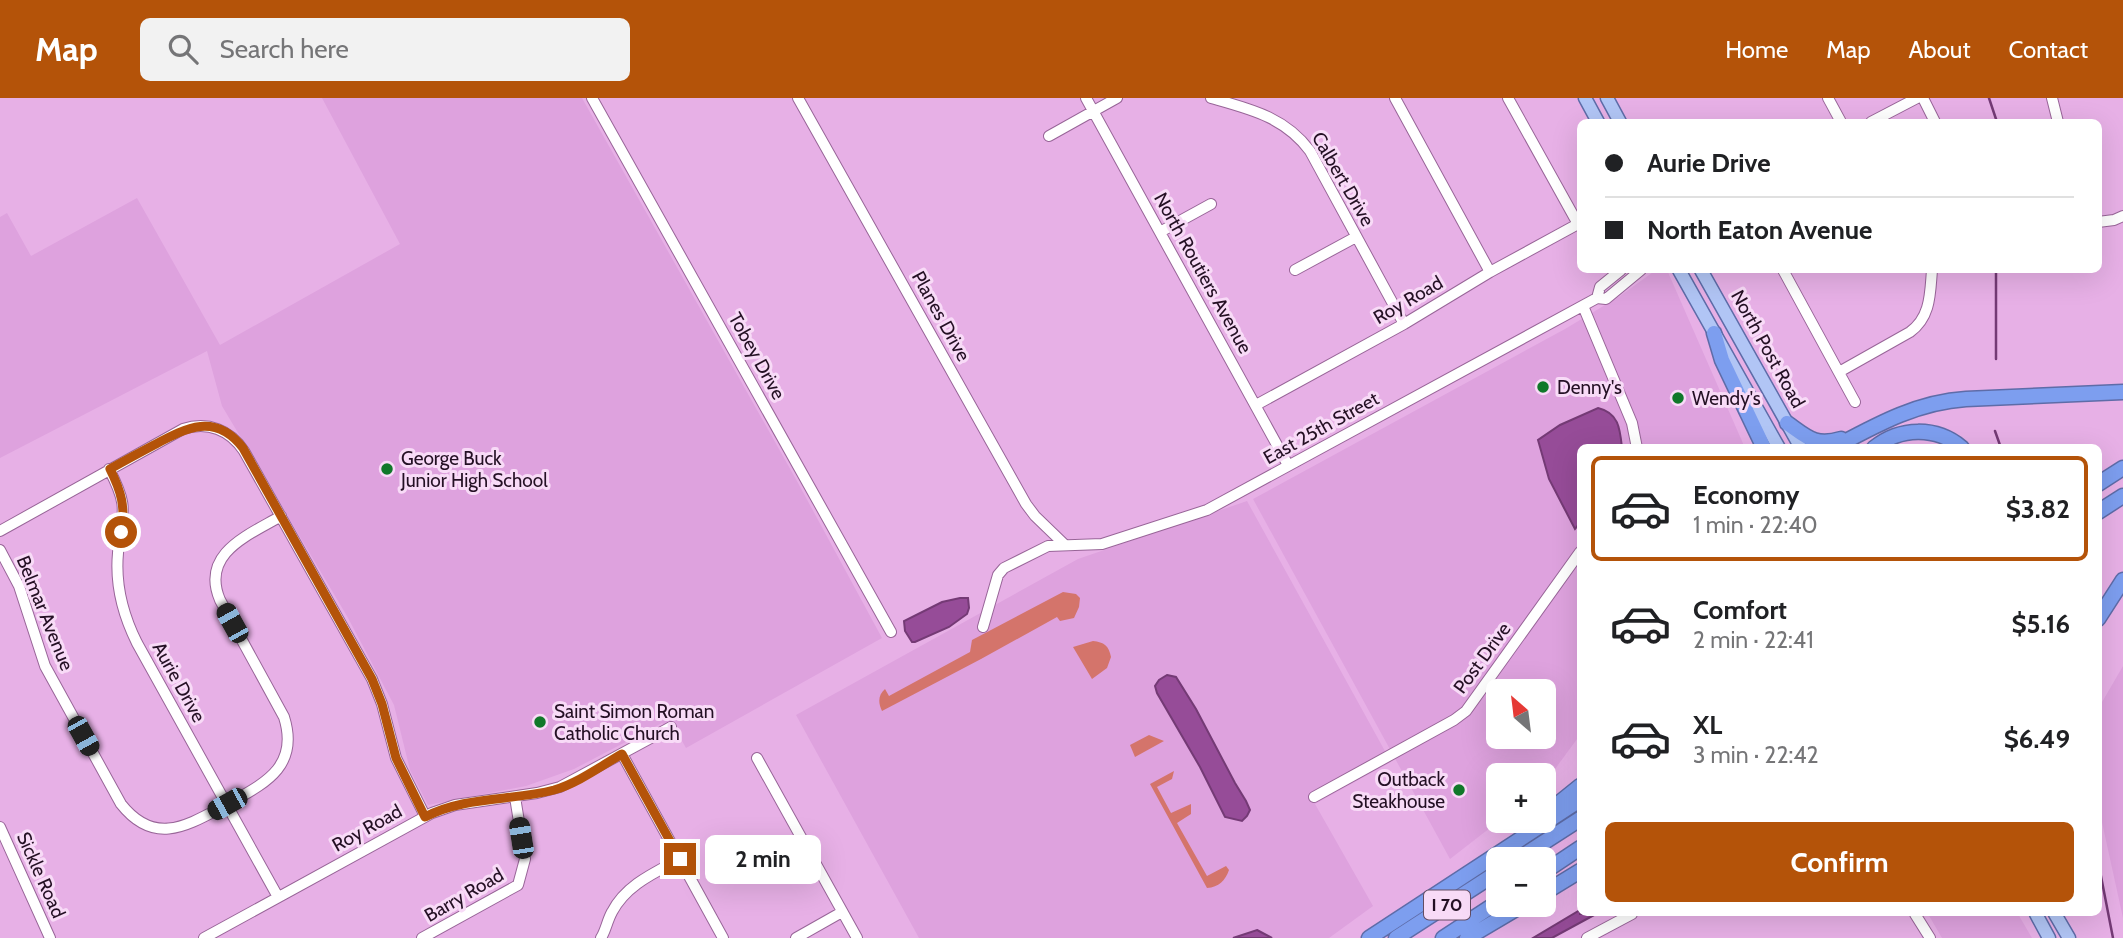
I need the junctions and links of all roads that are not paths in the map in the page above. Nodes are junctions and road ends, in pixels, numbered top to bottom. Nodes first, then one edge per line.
1 (592, 98) edge
2 (798, 98) edge
3 (1086, 98) edge
4 (1117, 98) edge
5 (1211, 98) edge
6 (1395, 98) edge
7 (1508, 98) edge
8 (1585, 98) edge
9 (1607, 98) edge
10 (1828, 98) edge
11 (1917, 98) edge
12 (1923, 98) edge
13 (2052, 98) edge
14 (1093, 111) junction
15 (1596, 119) edge
16 (1618, 119) edge
17 (1839, 119) edge
18 (1877, 119) edge
19 (1934, 119) edge
20 (2057, 119) edge
21 (1049, 136) dead end
22 (1211, 204) dead end
23 (2123, 216) edge
24 (1577, 222) edge
25 (2102, 222) edge
26 (1577, 225) edge
27 (1160, 232) junction
28 (1356, 236) junction
29 (1295, 270) dead end
30 (1490, 272) junction
31 (1618, 273) edge
32 (1638, 273) edge
33 (1681, 273) edge
34 (1703, 273) edge
35 (1785, 273) edge
36 (1931, 273) edge
37 (1597, 298) junction
38 (1583, 306) junction
39 (1404, 324) junction
40 (1714, 333) junction
41 (1839, 372) junction
42 (2123, 392) edge
43 (1855, 402) dead end
44 (1256, 405) junction
45 (1787, 423) junction
46 (1859, 434) junction
47 (1636, 444) edge
48 (1762, 444) edge
49 (1777, 444) edge
50 (1799, 444) edge
51 (1840, 444) edge
52 (1881, 444) edge
53 (1955, 444) edge
54 (1288, 465) junction
55 (2123, 468) edge
56 (110, 469) junction
57 (2102, 481) edge
58 (2123, 496) edge
59 (2102, 509) edge
60 (281, 516) junction
61 (0, 531) edge
62 (1063, 544) junction
63 (0, 550) edge
64 (1577, 556) edge
65 (2123, 580) edge
66 (2102, 613) edge
67 (983, 628) dead end
68 (891, 632) dead end
69 (671, 727) dead end
70 (622, 754) junction
71 (757, 758) dead end
72 (1577, 788) edge
73 (514, 797) junction
74 (1314, 797) dead end
75 (1577, 802) edge
76 (227, 804) junction
77 (1556, 805) edge
78 (425, 817) junction
79 (1577, 821) edge
80 (0, 827) edge
81 (1519, 833) edge
82 (1537, 847) edge
83 (1577, 850) edge
84 (680, 859) junction
85 (1556, 864) edge
86 (1577, 874) edge
87 (1486, 880) edge
88 (1556, 886) edge
89 (1432, 896) junction
90 (278, 897) junction
91 (1486, 910) edge
92 (842, 912) junction
93 (1628, 916) edge
94 (1916, 916) edge
95 (2037, 916) edge
96 (2056, 916) edge
97 (1503, 917) edge
98 (50, 938) edge
99 (204, 938) edge
100 (422, 938) edge
101 (601, 938) edge
102 (723, 938) edge
103 (796, 938) edge
104 (857, 938) edge
105 (1369, 938) edge
106 (1396, 938) edge
107 (1443, 938) edge
108 (1467, 938) edge
109 (1587, 938) edge
110 (1930, 938) edge
111 (2049, 938) edge
112 (2069, 938) edge

1 - 68 street, Tobey Drive
2 - 62 street, Planes Drive
3 - 14 street, North Routiers Avenue
4 - 14 street
5 - 28 street, Calbert Drive
6 - 30 street
7 - 24 street, Roy Road
8 - 15 main road
9 - 16 main road
10 - 17 street
11 - 18 street
12 - 19 street
13 - 20 street
14 - 21 street
14 - 27 street, North Routiers Avenue
22 - 27 street
23 - 25 street
26 - 30 street, Roy Road
27 - 44 street, North Routiers Avenue
28 - 29 street
28 - 39 street, Calbert Drive
30 - 39 street, Roy Road
31 - 37 street, East 25th Street
32 - 37 street, East 25th Street
33 - 40 main road, North Post Road
34 - 45 main road, North Post Road
35 - 41 street
36 - 41 street
37 - 38 street, East 25th Street
38 - 47 street
38 - 54 street, East 25th Street
39 - 44 street, Roy Road
40 - 48 highway
40 - 49 main road, North Post Road
41 - 43 street
42 - 46 highway
44 - 54 street, North Routiers Avenue
45 - 46 highway
45 - 50 main road, North Post Road
46 - 51 highway
52 - 53 highway
54 - 62 street, East 25th Street
55 - 57 highway
56 - 60 street
56 - 61 street
56 - 76 street, Aurie Drive
58 - 59 highway
60 - 76 street, Belmar Avenue
60 - 78 street
62 - 67 street, East 25th Street
63 - 76 street, Belmar Avenue
64 - 74 street, Post Drive
65 - 66 highway
69 - 70 street, Roy Road
70 - 73 street, Roy Road
70 - 84 street
71 - 92 street
72 - 77 highway
73 - 78 street, Roy Road
73 - 100 street, Barry Road
75 - 89 highway
76 - 90 street, Aurie Drive
78 - 90 street, Roy Road
79 - 82 highway
80 - 98 street, Sickle Road
81 - 89 highway
83 - 85 highway
84 - 101 street
84 - 102 street
86 - 88 highway
87 - 106 highway, I 70
89 - 105 highway
90 - 99 street, Roy Road
91 - 107 highway, I 70
92 - 103 street
92 - 104 street
93 - 109 street
94 - 110 street
95 - 111 main road
96 - 112 main road
97 - 108 highway

